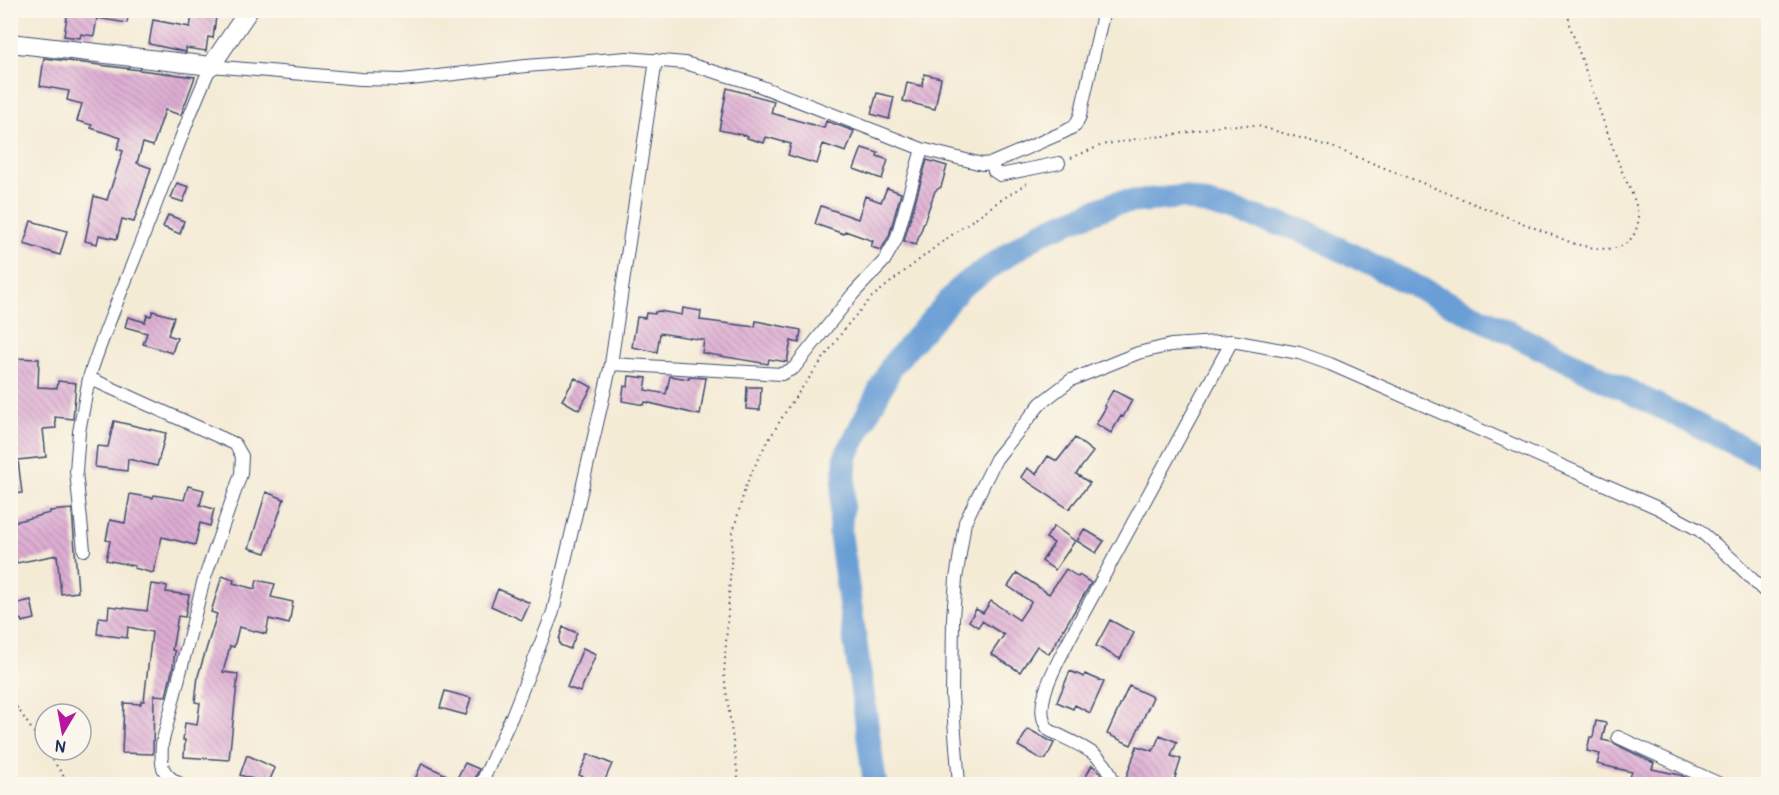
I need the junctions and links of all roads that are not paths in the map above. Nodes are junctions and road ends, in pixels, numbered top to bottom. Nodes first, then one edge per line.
1 (249, 10) edge
2 (1104, 10) edge
3 (10, 43) edge
4 (656, 60) junction
5 (211, 66) junction
6 (922, 148) junction
7 (992, 163) junction
8 (1059, 163) road end
9 (1232, 341) junction
10 (611, 364) junction
11 (89, 378) junction
12 (84, 550) dead end
13 (1768, 595) edge
14 (1618, 738) dead end
15 (180, 784) edge
16 (481, 784) edge
17 (959, 784) edge
18 (1113, 784) edge
19 (1720, 784) edge

1 - 5 street
2 - 7 street
3 - 5 street
4 - 5 street
4 - 6 street
4 - 10 street
5 - 11 street
6 - 7 street
6 - 10 street
7 - 8 street
9 - 13 street
9 - 17 street
9 - 18 street
10 - 16 street
11 - 12 street
11 - 15 street
14 - 19 street

